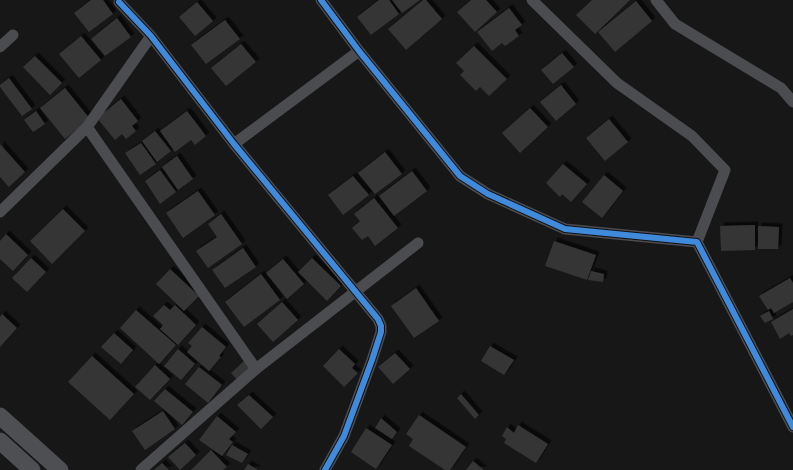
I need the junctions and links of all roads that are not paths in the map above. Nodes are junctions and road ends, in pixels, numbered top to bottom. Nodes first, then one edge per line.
1 (321, 0) edge
2 (532, 0) edge
3 (656, 0) edge
4 (119, 2) dead end
5 (13, 35) dead end
6 (151, 36) junction
7 (0, 46) edge
8 (359, 51) junction
9 (793, 102) edge
10 (87, 127) junction
11 (234, 144) junction
12 (0, 212) edge
13 (697, 242) junction
14 (418, 243) dead end
15 (356, 291) junction
16 (256, 369) junction
17 (0, 416) edge
18 (793, 428) edge
19 (2, 447) edge
20 (328, 469) edge
21 (32, 470) edge
22 (60, 470) edge
23 (141, 470) edge

1 - 8 street
2 - 13 street
3 - 9 street
4 - 6 street
5 - 7 street
6 - 10 street
6 - 11 street
8 - 11 street
8 - 13 street
10 - 12 street
10 - 16 street
11 - 15 street
13 - 18 street
14 - 15 street
15 - 16 street
15 - 20 street
16 - 23 street
17 - 22 main road
19 - 21 main road

